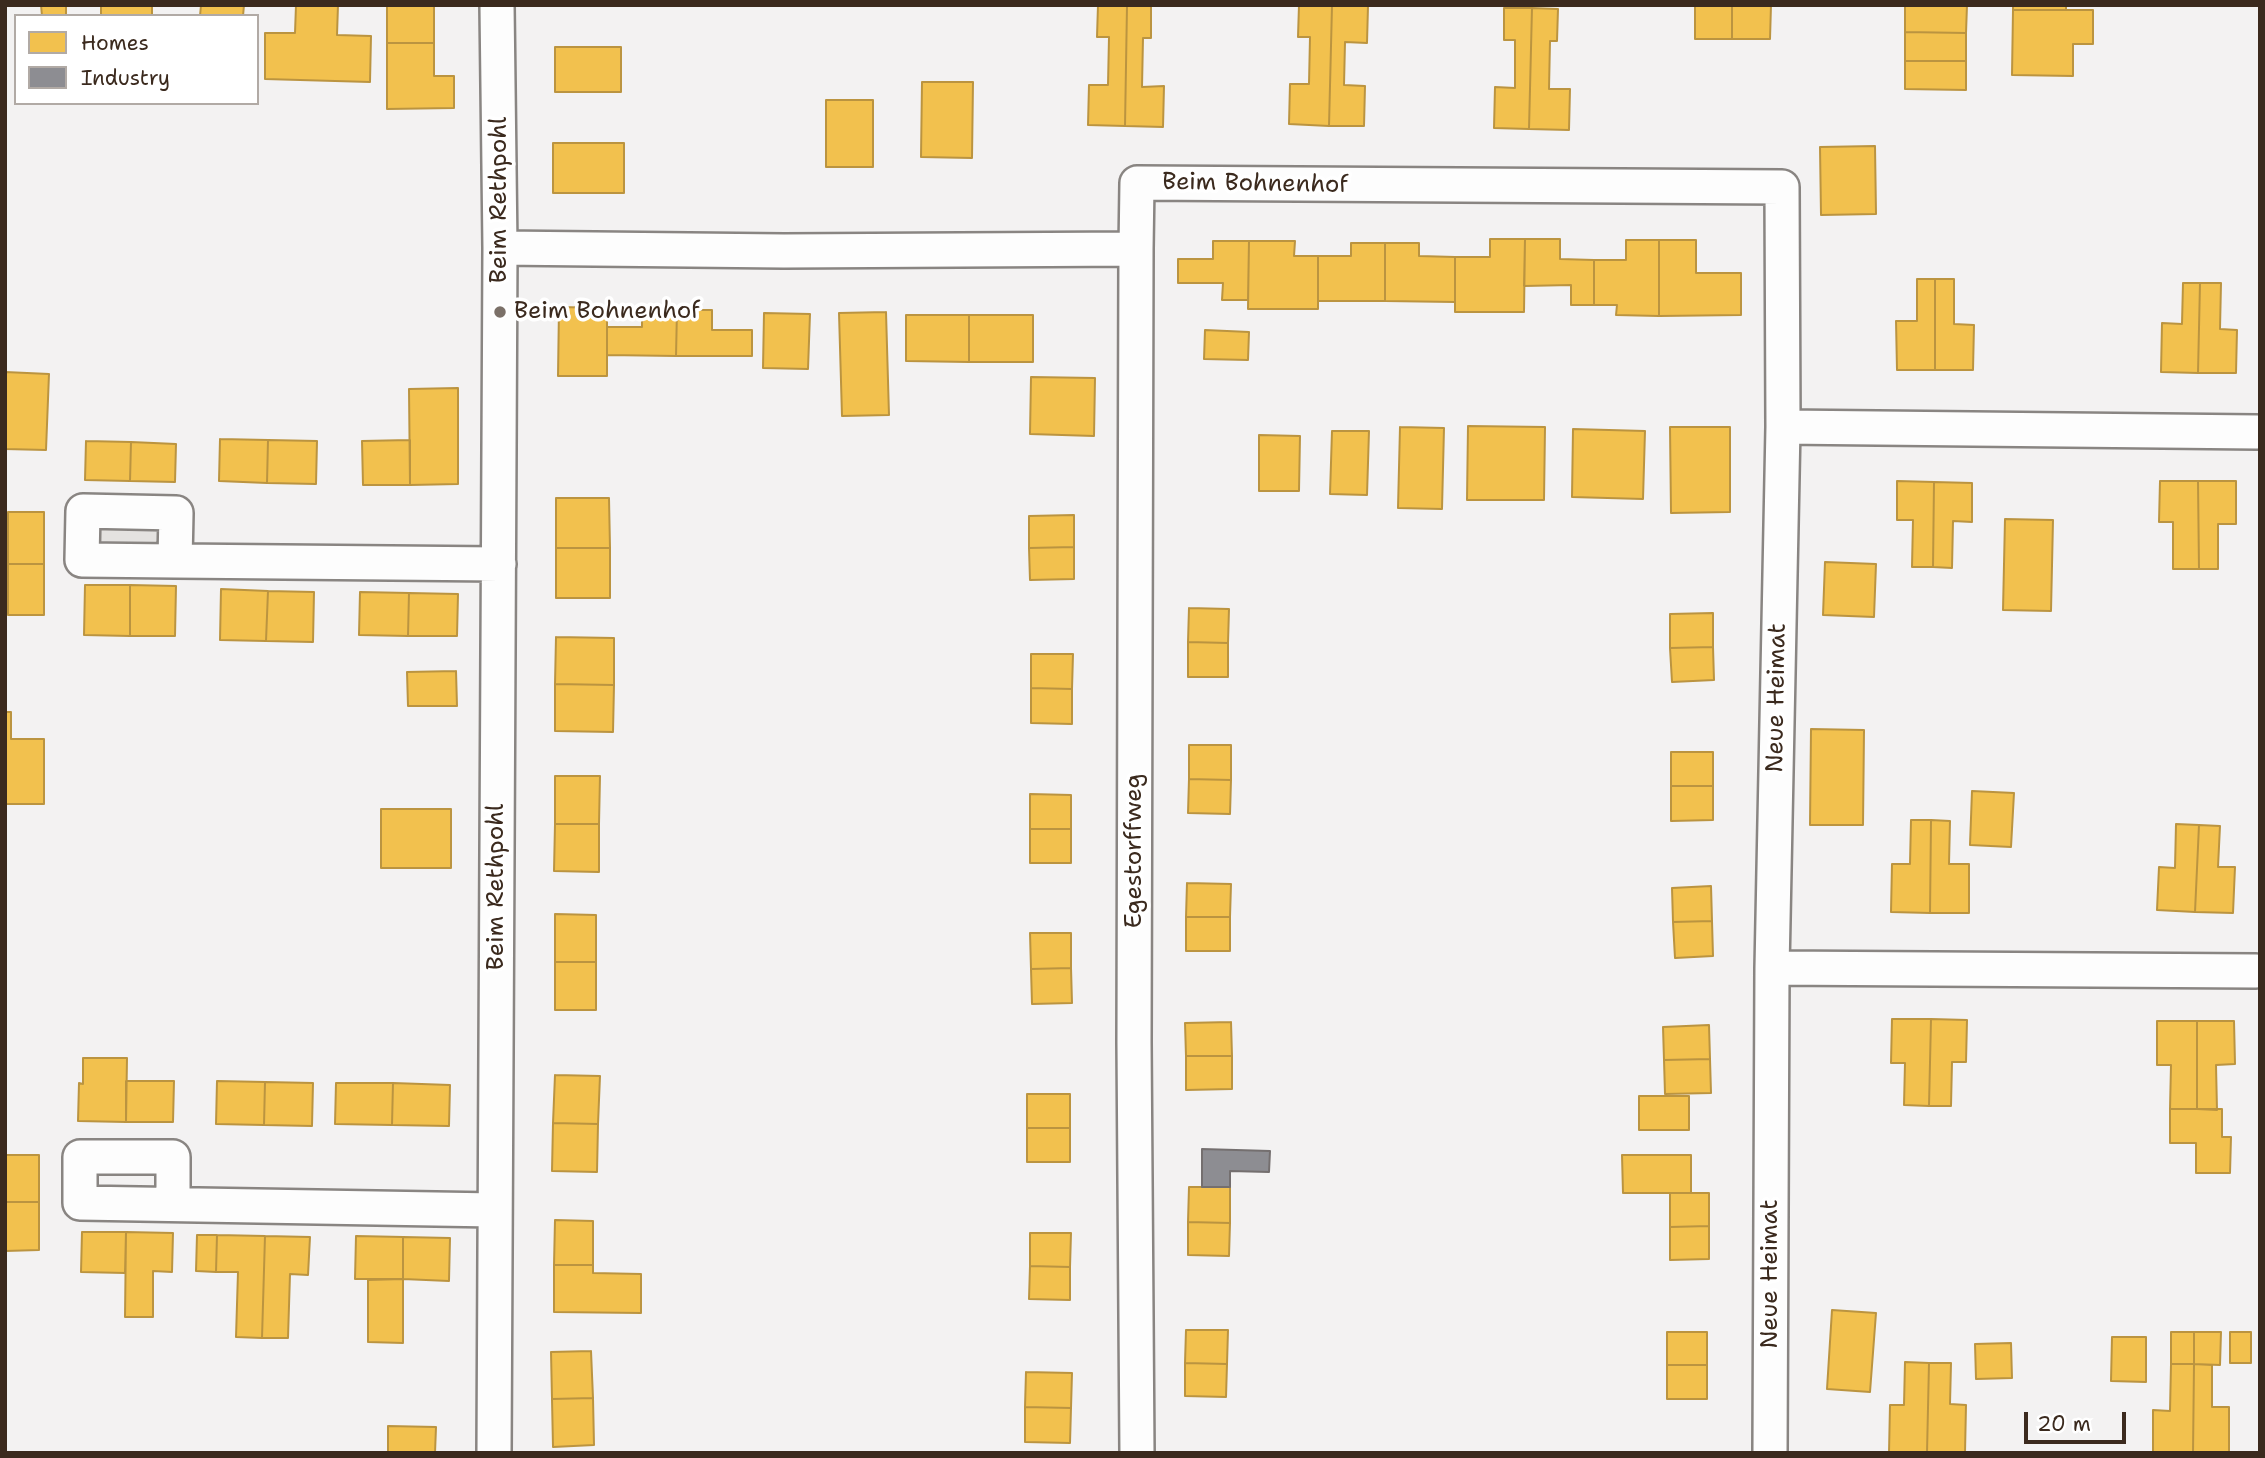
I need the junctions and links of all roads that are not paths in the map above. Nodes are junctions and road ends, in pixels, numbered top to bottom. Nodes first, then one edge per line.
1 (497, 5) edge
2 (1782, 187) joint
3 (500, 248) junction
4 (1136, 249) junction
5 (1783, 427) junction
6 (2258, 432) dead end
7 (175, 561) dead end
8 (499, 564) junction
9 (1772, 968) junction
10 (2256, 971) dead end
11 (173, 1203) dead end
12 (495, 1210) junction
13 (494, 1453) edge
14 (1137, 1453) edge
15 (1770, 1453) edge

1 - 3 street, Beim Rethpohl
2 - 4 street, Beim Bohnenhof
2 - 5 street, Neue Heimat
3 - 4 street
3 - 8 street, Beim Rethpohl
4 - 14 street, Egestorffweg
5 - 6 street
5 - 9 street, Neue Heimat
7 - 8 street
8 - 12 street, Beim Rethpohl
9 - 10 street
9 - 15 street, Neue Heimat
11 - 12 street
12 - 13 street, Beim Rethpohl

